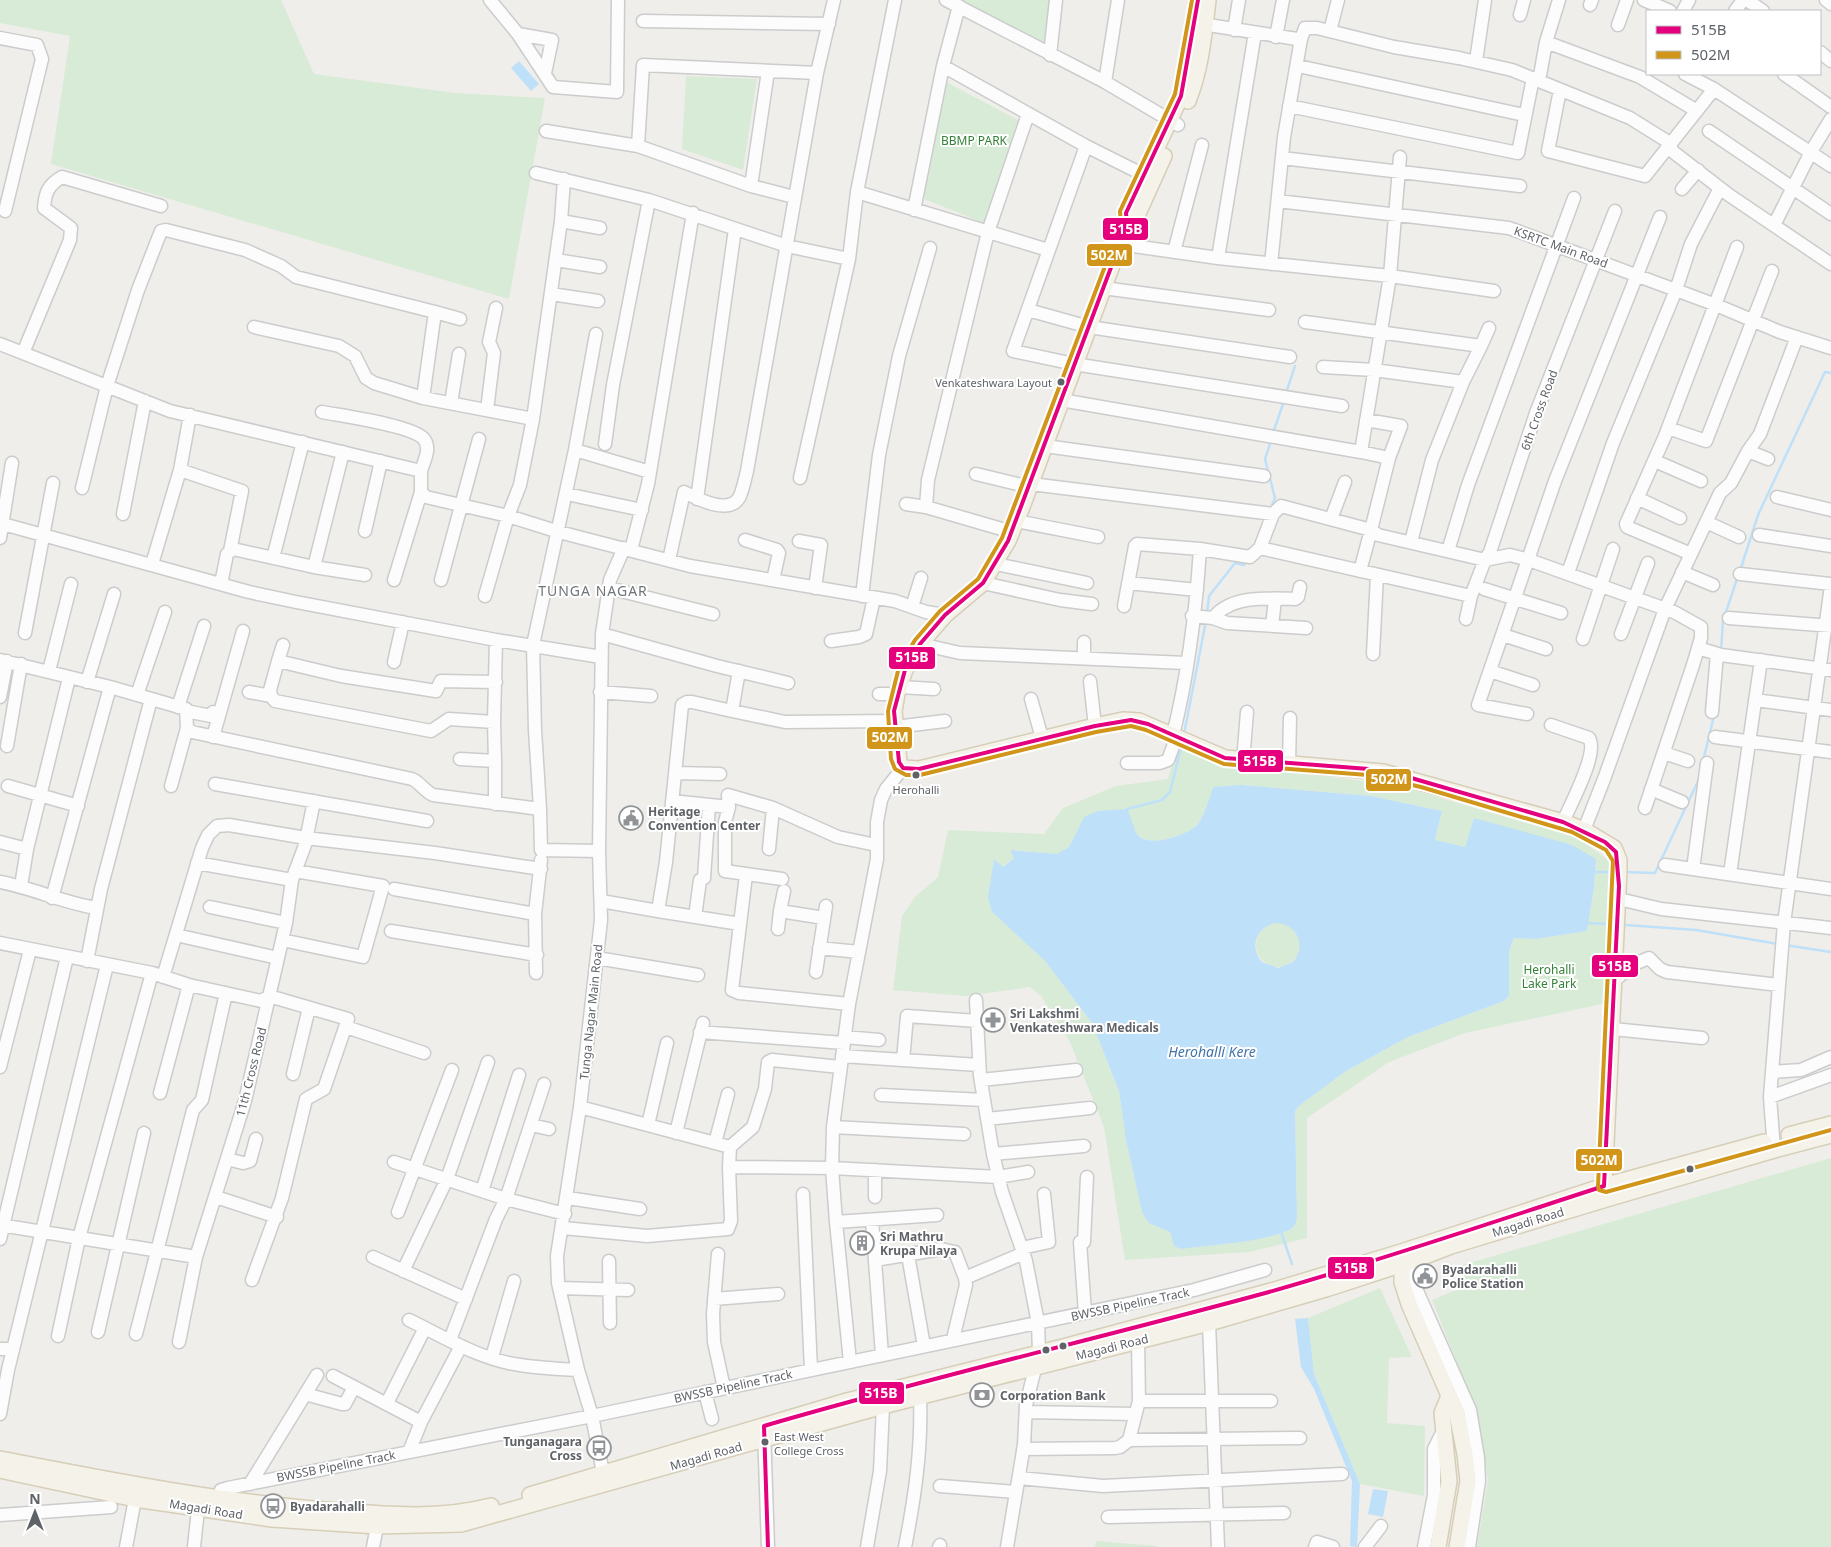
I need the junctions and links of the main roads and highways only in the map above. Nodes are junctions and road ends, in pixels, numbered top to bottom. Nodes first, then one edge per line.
1 (1198, 0) edge
2 (1208, 0) edge
3 (1200, 23) junction
4 (1831, 1124) edge
5 (1831, 1135) edge
6 (1774, 1144) junction
7 (1607, 1192) junction
8 (1404, 1260) junction
9 (1291, 1292) junction
10 (1449, 1396) junction
11 (881, 1399) junction
12 (0, 1459) edge
13 (0, 1470) edge
14 (604, 1478) junction
15 (198, 1502) junction
16 (216, 1505) junction
17 (1438, 1547) edge
18 (1457, 1547) edge

1 - 3 main road
2 - 3 main road
3 - 7 main road
4 - 6 main road, Magadi Road
5 - 6 main road, Magadi Road
6 - 7 main road, Magadi Road
7 - 8 main road, Magadi Road
8 - 9 main road, Magadi Road
8 - 10 main road
9 - 11 main road, Magadi Road
9 - 11 main road, Magadi Road
10 - 17 main road
10 - 18 main road
11 - 14 main road, Magadi Road
12 - 15 main road, Magadi Road
13 - 15 main road, Magadi Road
14 - 16 main road, Magadi Road
14 - 16 main road, Magadi Road
15 - 16 main road, Magadi Road

